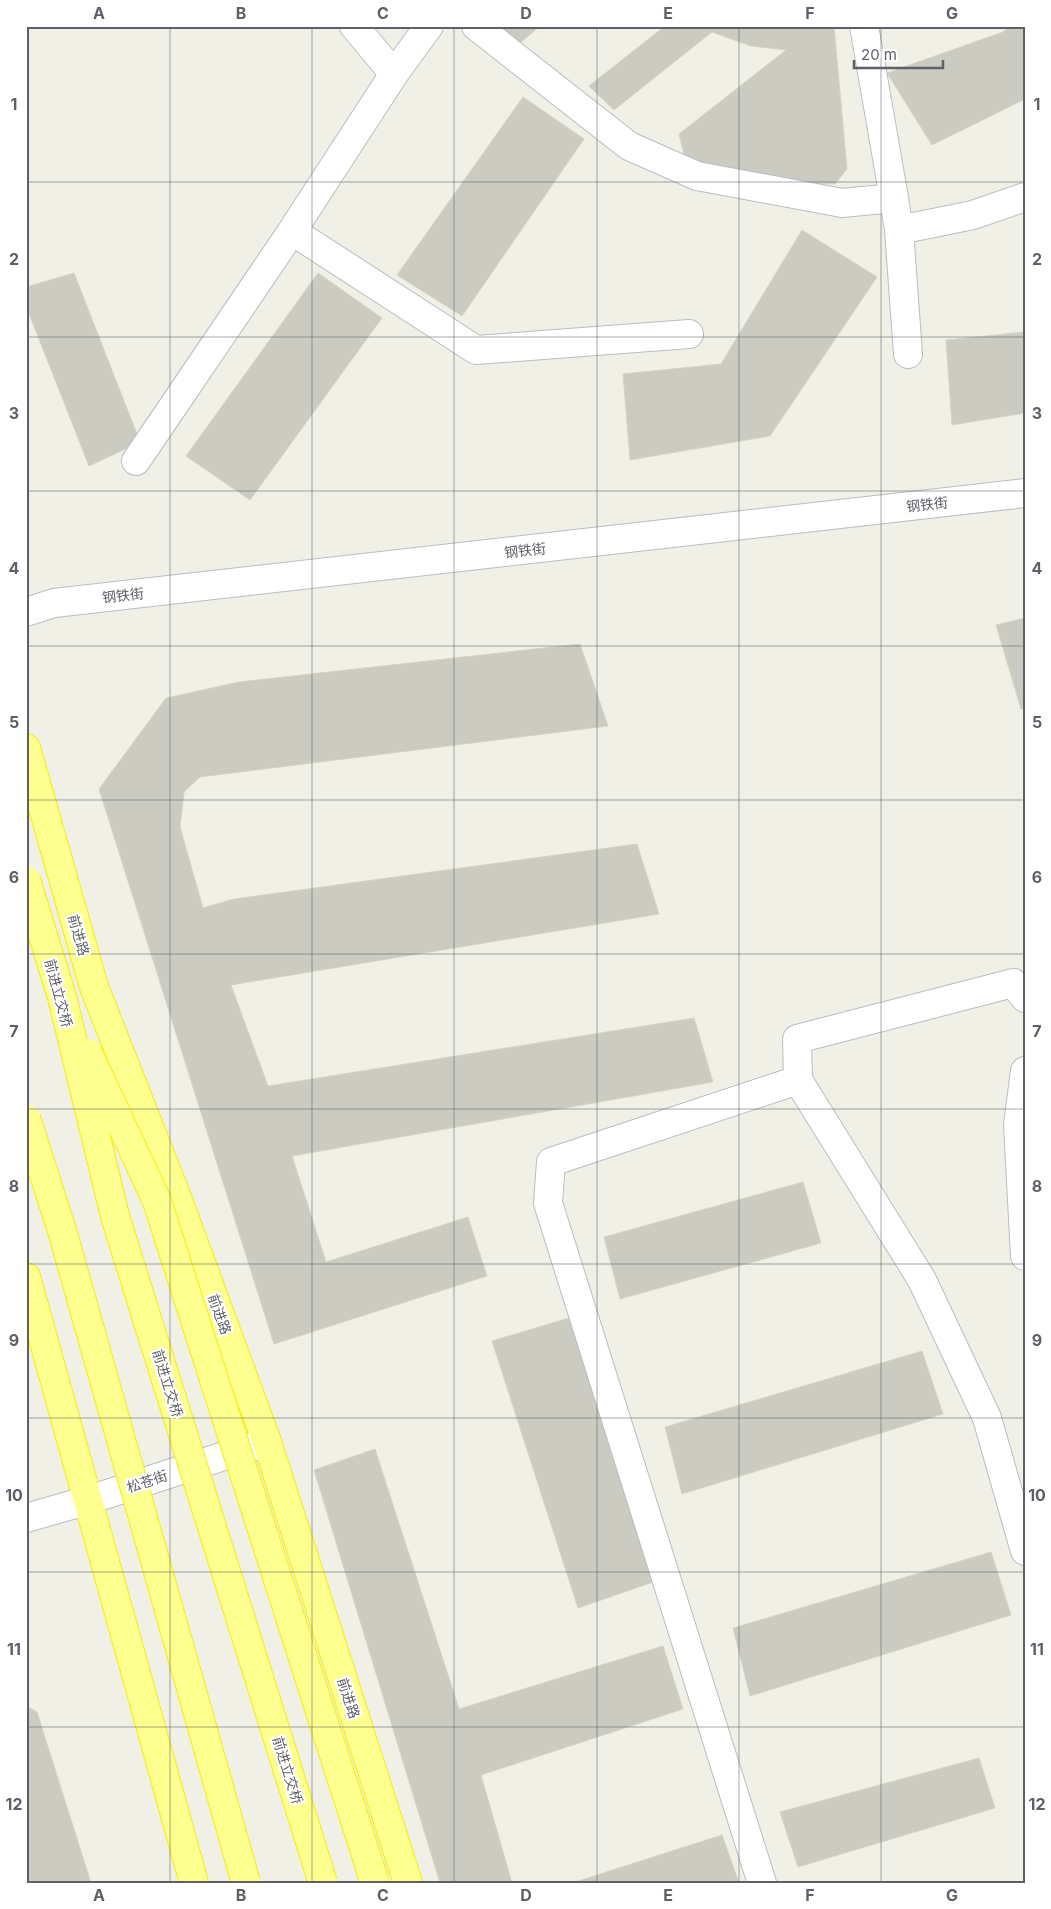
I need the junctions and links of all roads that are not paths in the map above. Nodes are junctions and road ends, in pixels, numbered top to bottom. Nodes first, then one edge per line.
1 (354, 26) edge
2 (429, 26) edge
3 (476, 26) edge
4 (864, 26) edge
5 (394, 74) junction
6 (1025, 197) edge
7 (894, 198) junction
8 (899, 230) junction
9 (292, 231) junction
10 (689, 334) dead end
11 (908, 354) dead end
12 (136, 461) dead end
13 (1025, 493) edge
14 (26, 612) edge
15 (26, 748) edge
16 (26, 880) edge
17 (1021, 983) edge
18 (62, 997) junction
19 (1025, 1071) edge
20 (798, 1080) junction
21 (26, 1118) edge
22 (1024, 1224) edge
23 (1025, 1256) edge
24 (26, 1277) edge
25 (267, 1442) junction
26 (89, 1500) junction
27 (26, 1518) edge
28 (1025, 1551) edge
29 (194, 1883) edge
30 (246, 1883) edge
31 (323, 1883) edge
32 (375, 1883) edge
33 (408, 1883) edge
34 (762, 1883) edge

1 - 5 street
2 - 5 street
3 - 7 street
4 - 7 street
5 - 9 street
6 - 8 street
7 - 8 street
8 - 11 street
9 - 10 street
9 - 12 street
13 - 14 street, 钢铁街
15 - 25 highway, 前进路
16 - 18 highway, 前进立交桥, bridge
17 - 20 street
18 - 31 highway, 前进立交桥, bridge
18 - 32 highway, bridge
19 - 22 street
20 - 28 street
20 - 34 street
21 - 30 highway, bridge
22 - 23 street
24 - 26 highway
25 - 26 street, 松苍街
25 - 33 highway, 前进路
26 - 27 street, 松苍街
26 - 29 highway

